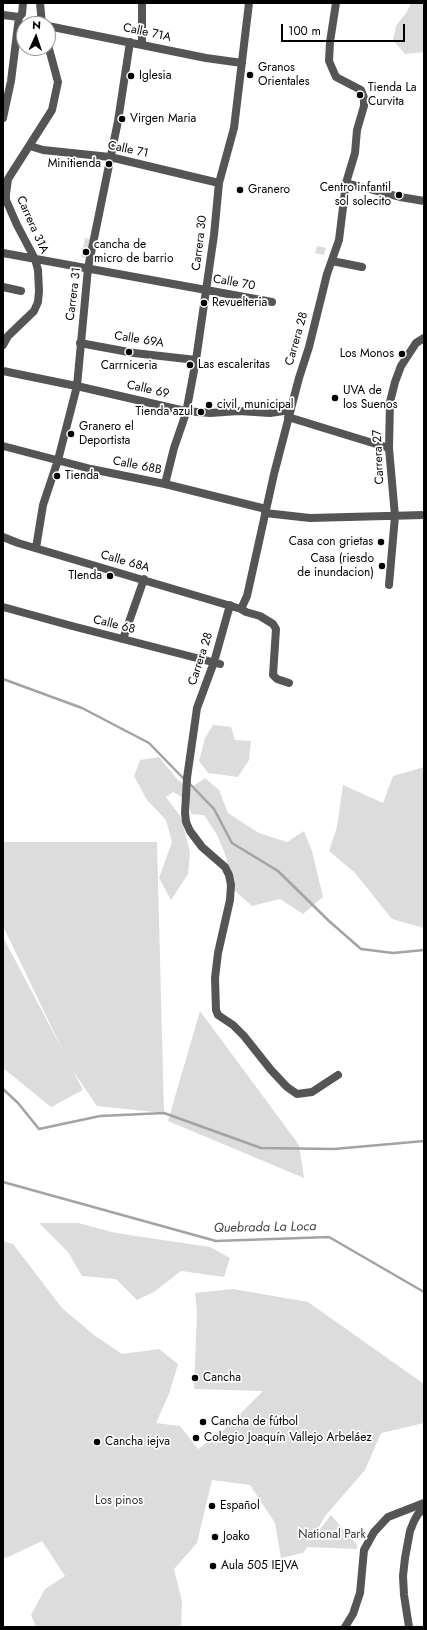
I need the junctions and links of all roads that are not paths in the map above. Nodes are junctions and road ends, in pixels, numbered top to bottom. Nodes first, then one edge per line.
1 (23, 3) edge
2 (40, 3) edge
3 (142, 3) edge
4 (249, 3) edge
5 (336, 3) edge
6 (3, 15) edge
7 (20, 16) edge
8 (41, 16) edge
9 (16, 17) edge
10 (56, 28) edge
11 (16, 38) edge
12 (130, 42) junction
13 (142, 44) junction
14 (51, 56) edge
15 (242, 63) junction
16 (3, 118) edge
17 (30, 146) junction
18 (110, 157) junction
19 (346, 183) junction
20 (219, 184) junction
21 (424, 201) edge
22 (3, 253) edge
23 (35, 259) junction
24 (332, 261) junction
25 (362, 267) dead end
26 (88, 268) junction
27 (3, 287) edge
28 (206, 290) junction
29 (21, 291) dead end
30 (272, 302) dead end
31 (424, 338) edge
32 (80, 342) junction
33 (3, 345) edge
34 (196, 360) junction
35 (3, 371) edge
36 (76, 386) junction
37 (186, 411) junction
38 (289, 414) junction
39 (3, 446) edge
40 (389, 448) junction
41 (58, 460) junction
42 (165, 484) junction
43 (265, 511) junction
44 (424, 515) edge
45 (395, 516) junction
46 (3, 537) edge
47 (36, 548) junction
48 (144, 579) junction
49 (389, 585) dead end
50 (230, 605) junction
51 (3, 606) edge
52 (241, 609) junction
53 (123, 639) junction
54 (217, 663) junction
55 (289, 683) dead end
56 (338, 1075) dead end
57 (424, 1503) edge
58 (424, 1509) edge
59 (345, 1627) edge
60 (409, 1627) edge

1 - 7 street
2 - 8 street
3 - 13 street
4 - 15 street, Carrera 30
5 - 19 street, Carrera 28
6 - 9 street
10 - 12 street, Calle 71A
11 - 16 street
12 - 13 street, Calle 71A
12 - 18 street, Carrera 31
13 - 15 street, Calle 71A
14 - 17 street, Carrera 31A
15 - 20 street, Carrera 30
17 - 18 street, Calle 71
17 - 23 street, Carrera 31A
18 - 20 street, Calle 71
18 - 26 street, Carrera 31
19 - 21 street
19 - 24 street, Carrera 28
20 - 28 street, Carrera 30
22 - 23 street, Calle 70
23 - 26 street, Calle 70
23 - 33 street, Carrera 31A
24 - 25 street
24 - 38 street, Carrera 28
26 - 28 street, Calle 70
26 - 32 street, Carrera 31
27 - 29 street
28 - 30 street, Calle 70
28 - 34 street, Carrera 30
31 - 40 street, Carrera 27
32 - 34 street, Calle 69A
32 - 36 street, Carrera 31
34 - 37 street, Carrera 30
35 - 36 street, Calle 69
36 - 37 street, Calle 69
36 - 41 street, Carrera 31
37 - 38 street, Calle 69
37 - 42 street, Carrera 30
38 - 40 street, Calle 69
38 - 43 street, Carrera 28
39 - 41 street, Calle 68B
40 - 45 street, Carrera 27
41 - 42 street, Calle 68B
41 - 47 street, Carrera 31
42 - 43 street, Calle 68B
43 - 45 street, Calle 68B
43 - 52 street, Carrera 28
44 - 45 street
45 - 49 street, Carrera 27
46 - 47 street, Calle 68A
47 - 48 street, Calle 68A
48 - 50 street, Calle 68A
48 - 53 street
50 - 52 street, Calle 68A
50 - 54 street, Carrera 28
51 - 53 street, Calle 68
52 - 55 street, Calle 68A
53 - 54 street, Calle 68
54 - 56 street, Carrera 28
57 - 59 street
58 - 60 street

